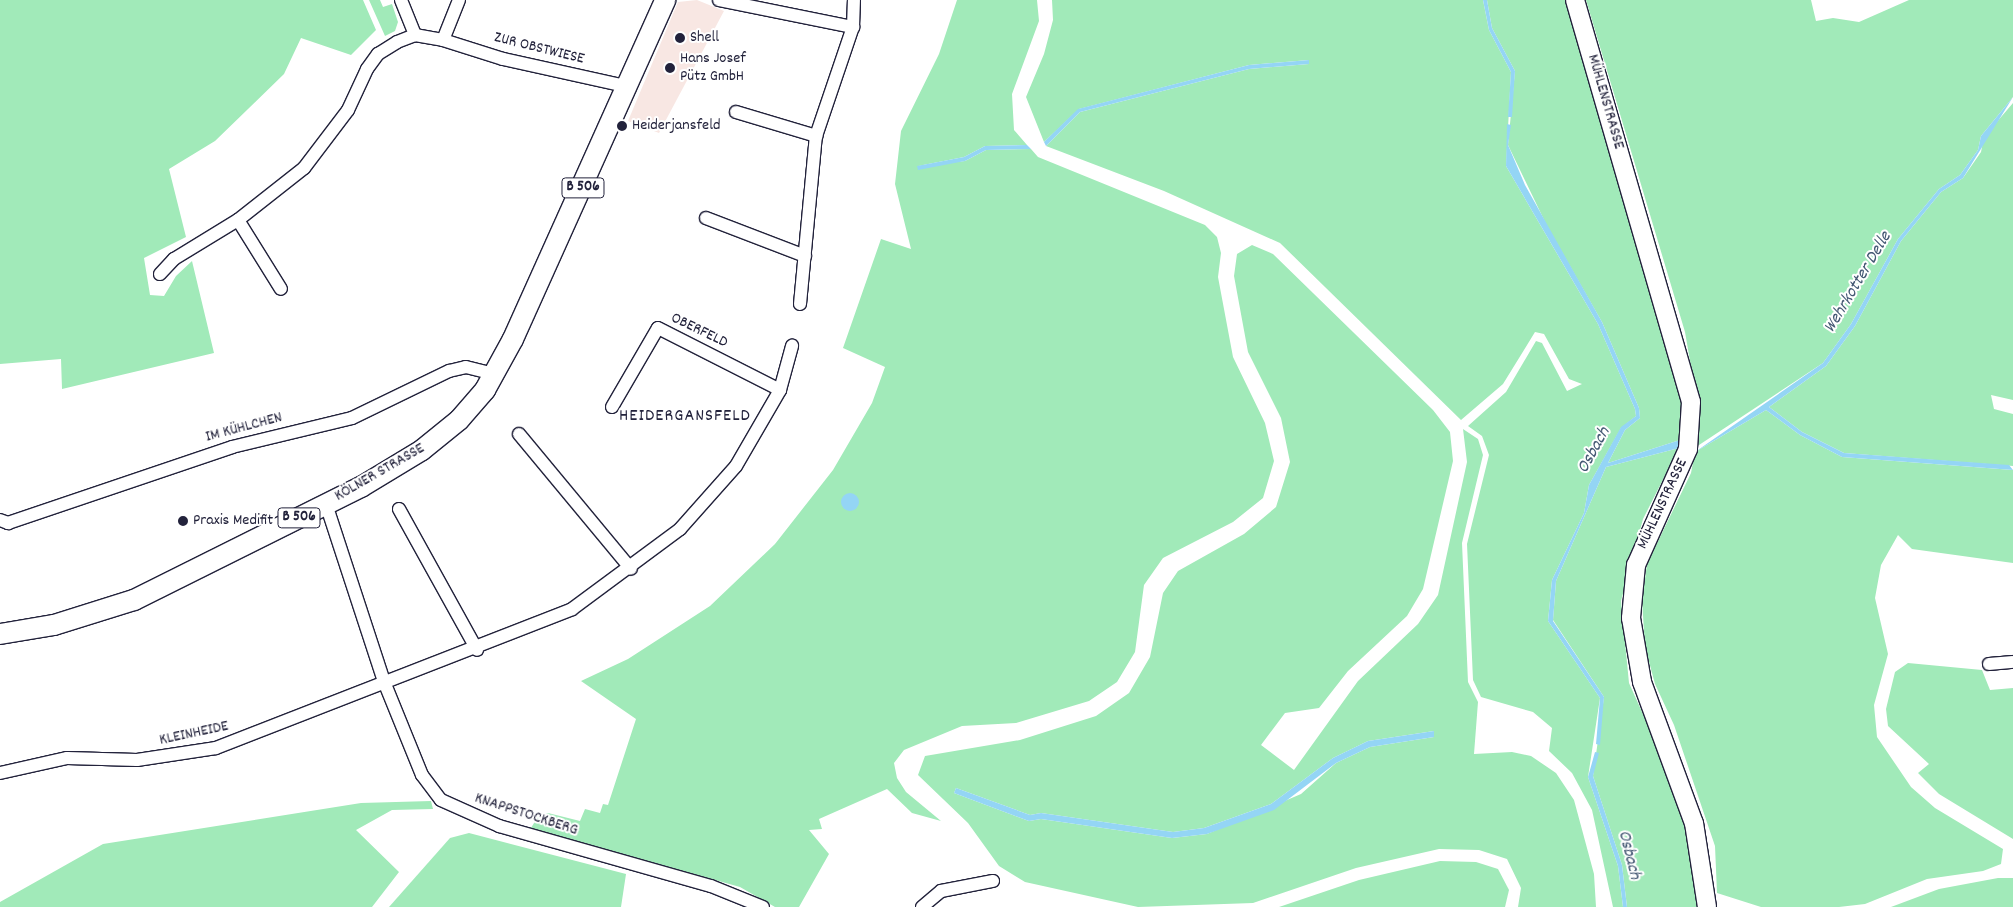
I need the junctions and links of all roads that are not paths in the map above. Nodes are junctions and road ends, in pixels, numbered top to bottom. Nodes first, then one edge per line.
1 (401, 0) edge
2 (459, 0) edge
3 (666, 0) edge
4 (719, 0) edge
5 (854, 0) edge
6 (1575, 0) edge
7 (853, 27) junction
8 (415, 35) junction
9 (443, 40) junction
10 (629, 87) junction
11 (736, 112) dead end
12 (816, 136) junction
13 (706, 218) dead end
14 (238, 220) junction
15 (805, 256) junction
16 (160, 274) dead end
17 (281, 289) dead end
18 (800, 304) dead end
19 (792, 346) dead end
20 (495, 374) junction
21 (780, 390) junction
22 (612, 407) dead end
23 (519, 434) dead end
24 (326, 504) junction
25 (399, 509) dead end
26 (0, 520) edge
27 (631, 569) junction
28 (0, 634) edge
29 (476, 650) junction
30 (2013, 662) edge
31 (1989, 664) dead end
32 (385, 684) junction
33 (0, 773) edge
34 (993, 881) dead end
35 (1706, 900) edge
36 (763, 907) edge
37 (922, 907) edge

1 - 8 street
2 - 9 street
3 - 10 main road, KÖLNER STRASSE / B 506
4 - 7 street
5 - 7 street
6 - 35 street, MÜHLENSTRASSE
7 - 12 street
8 - 9 street, ZUR OBSTWIESE
8 - 14 street
9 - 10 street, ZUR OBSTWIESE
10 - 20 main road, KÖLNER STRASSE / B 506
11 - 12 street
12 - 15 street
13 - 15 street
14 - 16 street
14 - 17 street
15 - 18 street
19 - 21 street, KLEINHEIDE
20 - 24 main road, KÖLNER STRASSE / B 506
20 - 26 street, IM KÜHLCHEN
21 - 22 street, OBERFELD
21 - 27 street, KLEINHEIDE
23 - 27 street
24 - 28 main road, KÖLNER STRASSE / B 506
24 - 32 street, KNAPPSTOCKBERG
25 - 29 street
27 - 29 street, KLEINHEIDE
29 - 32 street, KLEINHEIDE
30 - 31 street
32 - 33 street, KLEINHEIDE
32 - 36 street, KNAPPSTOCKBERG
34 - 37 street

